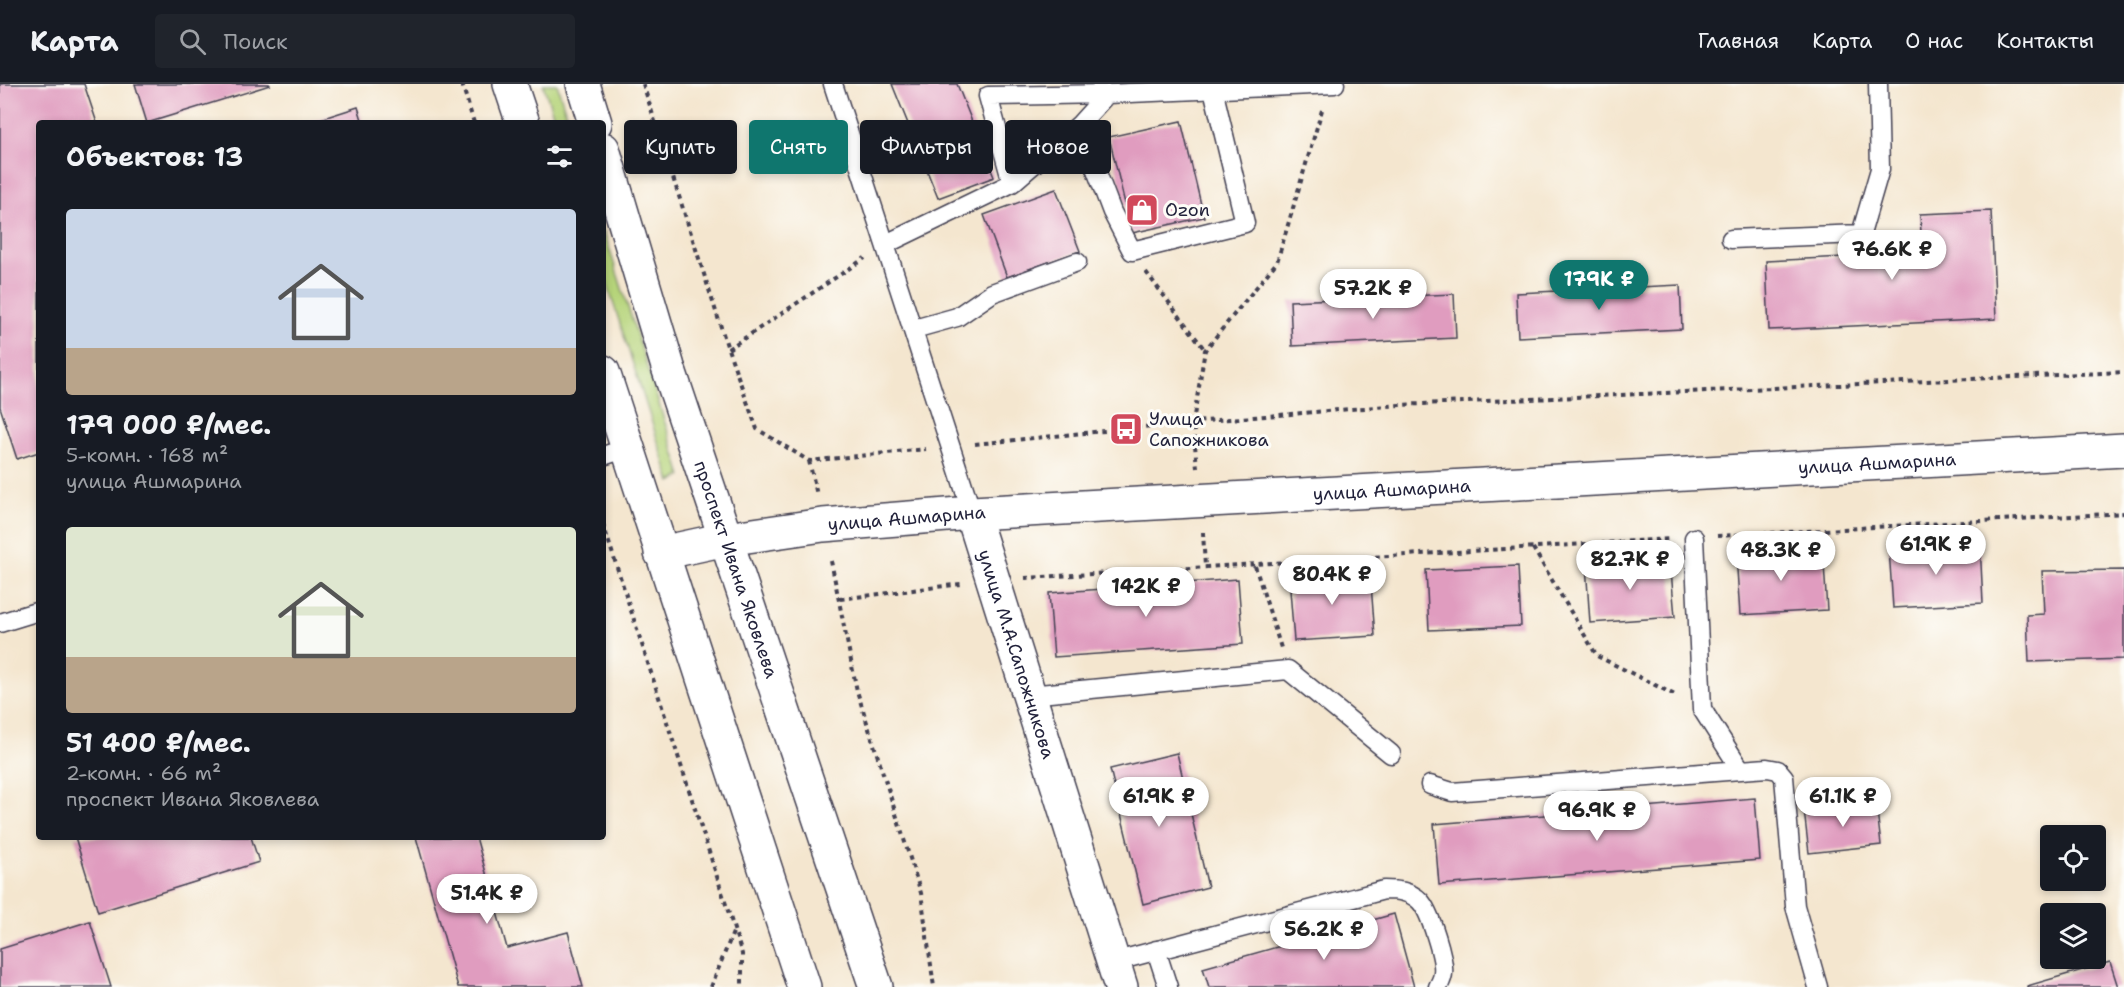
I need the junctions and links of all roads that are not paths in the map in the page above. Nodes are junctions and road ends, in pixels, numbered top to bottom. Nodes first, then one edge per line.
1 (510, 84) edge
2 (583, 84) edge
3 (833, 84) edge
4 (1330, 84) edge
5 (1335, 84) edge
6 (1878, 84) edge
7 (1213, 89) junction
8 (1107, 94) junction
9 (522, 120) edge
10 (594, 120) edge
11 (1084, 120) edge
12 (606, 159) edge
13 (1022, 174) edge
14 (1098, 174) edge
15 (1012, 183) junction
16 (1731, 239) dead end
17 (886, 244) junction
18 (1077, 262) dead end
19 (914, 329) junction
20 (606, 392) edge
21 (2124, 450) edge
22 (615, 452) edge
23 (972, 513) junction
24 (1694, 538) road end
25 (726, 539) junction
26 (661, 553) junction
27 (36, 612) edge
28 (0, 623) edge
29 (1029, 695) junction
30 (1391, 754) dead end
31 (1741, 770) junction
32 (1430, 785) dead end
33 (1156, 950) junction
34 (1117, 974) edge
35 (804, 987) edge
36 (876, 987) edge
37 (1168, 987) edge
38 (1438, 987) edge
39 (1818, 987) edge

1 - 9 main road
2 - 10 main road
3 - 17 lane, улица М.А.Сапожникова
4 - 5 lane
4 - 7 lane
6 - 16 lane
7 - 8 lane
7 - 14 lane
8 - 11 lane
8 - 15 lane
12 - 25 main road, проспект Ивана Яковлева
13 - 15 lane
15 - 17 lane
17 - 19 lane, улица М.А.Сапожникова
18 - 19 lane
19 - 23 lane, улица М.А.Сапожникова
20 - 22 main road
21 - 23 main road, улица Ашмарина
22 - 26 main road
23 - 25 main road, улица Ашмарина
23 - 29 main road, улица М.А.Сапожникова
24 - 31 lane
25 - 26 main road, улица Ашмарина
25 - 36 main road, проспект Ивана Яковлева
26 - 35 main road
27 - 28 lane
29 - 30 lane
29 - 34 main road, улица М.А.Сапожникова
31 - 32 lane
31 - 39 lane
33 - 34 lane
33 - 37 lane
33 - 38 lane

